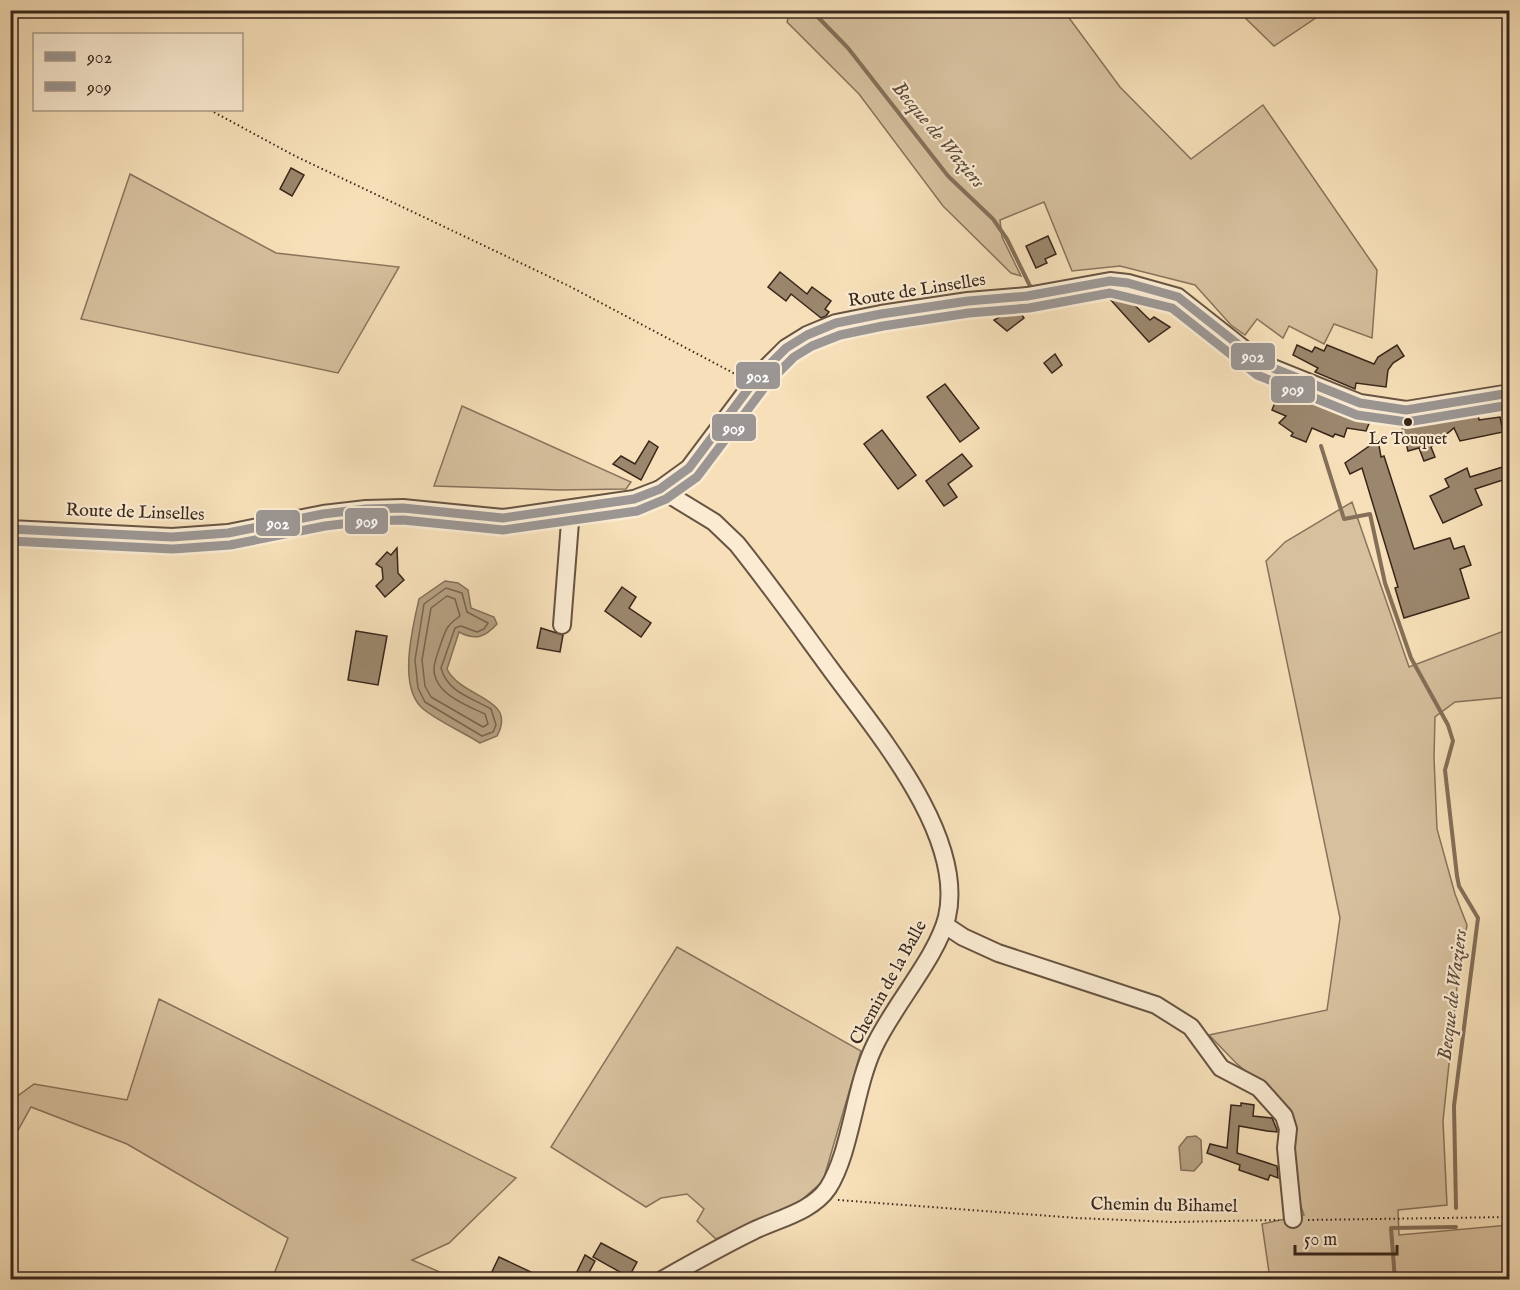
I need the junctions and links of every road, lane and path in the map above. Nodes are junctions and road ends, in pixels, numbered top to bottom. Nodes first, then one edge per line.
1 (212, 111) edge
2 (753, 383) junction
3 (1509, 393) edge
4 (660, 489) junction
5 (571, 509) junction
6 (10, 529) edge
7 (562, 625) dead end
8 (945, 925) junction
9 (818, 1199) junction
10 (1509, 1217) edge
11 (1293, 1219) junction
12 (662, 1280) edge

1 - 2 path
2 - 3 street, Route de Linselles
2 - 4 street, Route de Linselles
4 - 5 street, Route de Linselles
4 - 8 street, Chemin de la Balle
5 - 6 street, Route de Linselles
5 - 7 street
8 - 9 street, Chemin de la Balle
8 - 11 street
9 - 11 path, Chemin du Bihamel
9 - 12 street, Chemin de la Balle
10 - 11 path, Chemin du Bihamel

